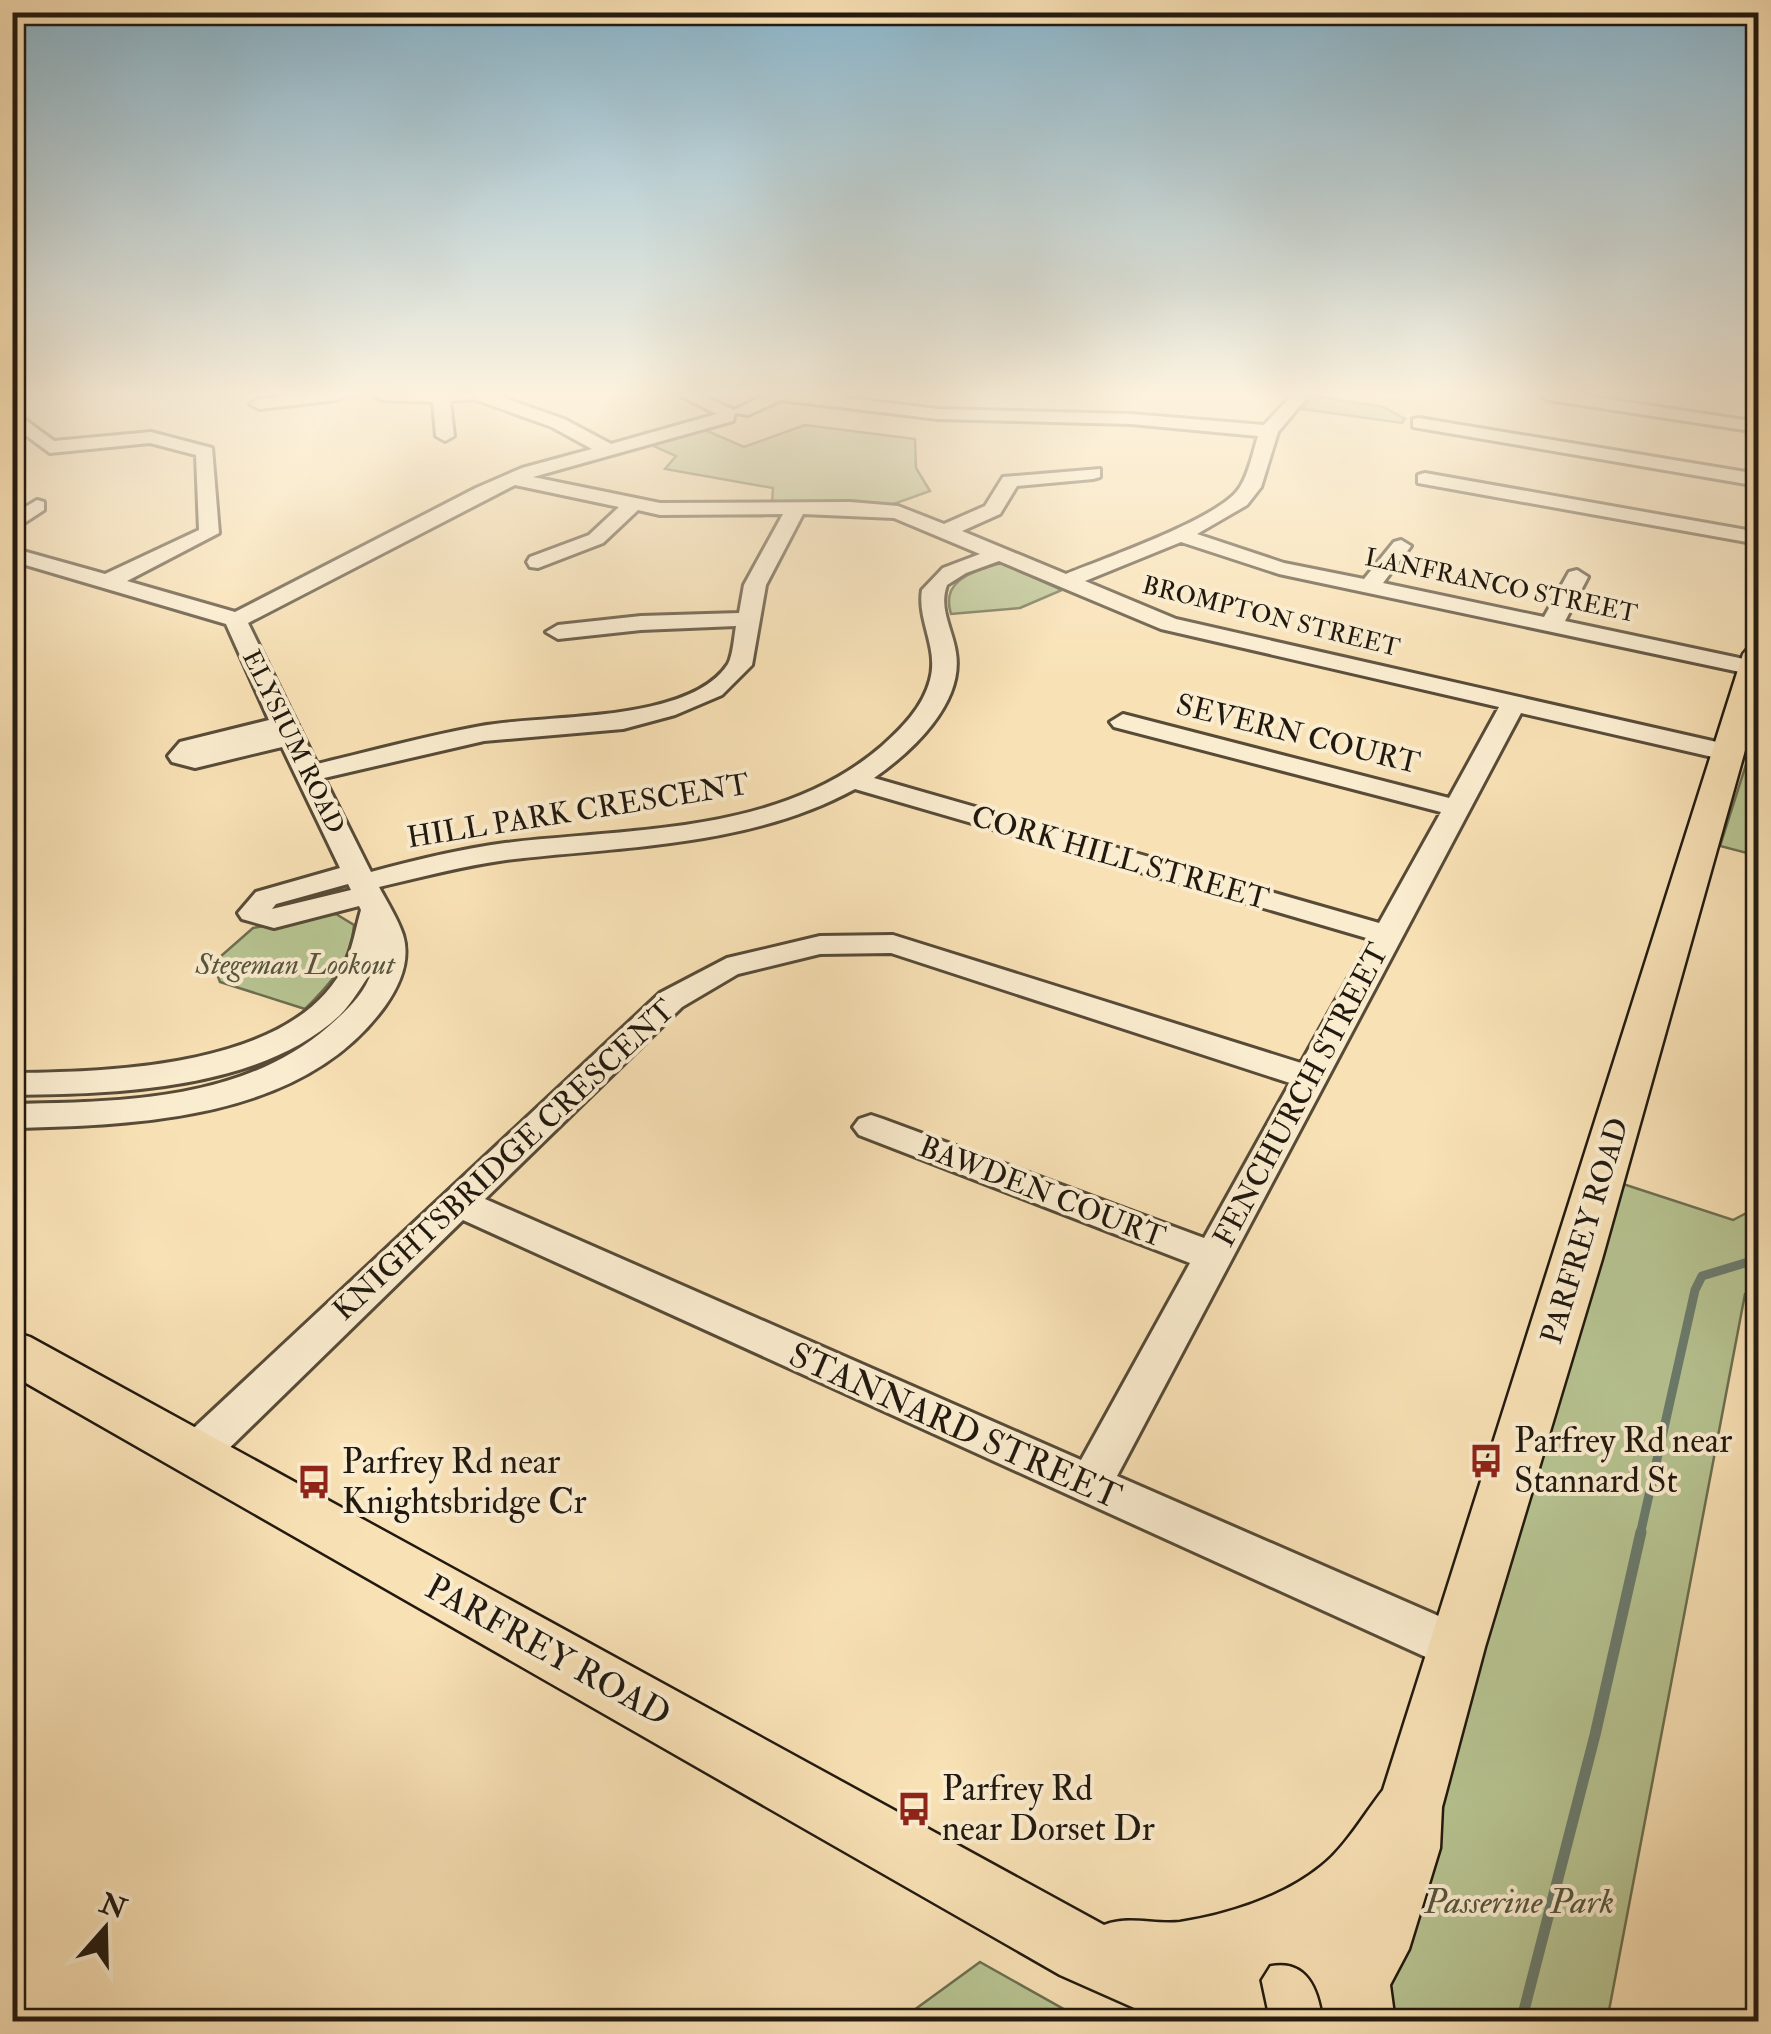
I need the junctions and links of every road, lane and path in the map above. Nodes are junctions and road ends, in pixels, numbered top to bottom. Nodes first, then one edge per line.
1 (207, 490) edge
2 (492, 490) edge
3 (561, 490) edge
4 (1005, 490) edge
5 (1249, 490) edge
6 (1491, 490) edge
7 (37, 506) dead end
8 (632, 506) junction
9 (796, 509) junction
10 (12, 526) edge
11 (946, 530) junction
12 (1180, 535) junction
13 (1758, 538) edge
14 (1401, 546) dead end
15 (12, 554) edge
16 (1000, 554) junction
17 (538, 562) dead end
18 (1577, 577) dead end
19 (107, 582) junction
20 (1064, 582) junction
21 (1370, 586) junction
22 (750, 619) junction
23 (237, 620) junction
24 (1552, 624) junction
25 (558, 632) dead end
26 (1756, 661) edge
27 (1513, 705) junction
28 (1123, 722) dead end
29 (1730, 752) junction
30 (308, 774) junction
31 (853, 780) junction
32 (1456, 808) junction
33 (366, 890) junction
34 (1388, 935) junction
35 (1310, 1078) junction
36 (12, 1084) edge
37 (12, 1116) edge
38 (871, 1127) dead end
39 (457, 1202) junction
40 (1213, 1257) junction
41 (12, 1351) edge
42 (198, 1451) junction
43 (1089, 1486) junction
44 (1456, 1647) junction
45 (1410, 1807) junction
46 (1261, 1937) junction
47 (1084, 1951) junction
48 (1356, 1999) edge
49 (1233, 2021) edge

1 - 19 street
2 - 23 street
3 - 8 street, BROMPTON STREET
4 - 11 street
5 - 12 street
6 - 13 street
7 - 10 street
8 - 9 street, BROMPTON STREET
8 - 17 street
9 - 11 street, BROMPTON STREET
9 - 22 street
11 - 16 street, BROMPTON STREET
12 - 20 street
12 - 21 street, LANFRANCO STREET
14 - 21 street
15 - 19 street, ELYSIUM ROAD
16 - 20 street, BROMPTON STREET
16 - 31 street, HILL PARK CRESCENT
18 - 24 street
19 - 23 street, ELYSIUM ROAD
20 - 27 street, BROMPTON STREET
21 - 24 street, LANFRANCO STREET
22 - 25 street
22 - 30 street
23 - 30 street, ELYSIUM ROAD
24 - 26 street, LANFRANCO STREET
26 - 29 main road, PARFREY ROAD
27 - 29 street, BROMPTON STREET
27 - 32 street, FENCHURCH STREET
28 - 32 street, SEVERN COURT
29 - 44 main road, PARFREY ROAD
30 - 33 street, ELYSIUM ROAD
31 - 33 street, HILL PARK CRESCENT
31 - 34 street, CORK HILL STREET
32 - 34 street, FENCHURCH STREET
33 - 36 street
33 - 37 street, ELYSIUM ROAD
34 - 35 street, FENCHURCH STREET
35 - 39 street, KNIGHTSBRIDGE CRESCENT
35 - 40 street, FENCHURCH STREET
38 - 40 street, BAWDEN COURT
39 - 42 street, KNIGHTSBRIDGE CRESCENT
39 - 43 street, STANNARD STREET
40 - 43 street, FENCHURCH STREET
41 - 42 main road, PARFREY ROAD
42 - 47 main road, PARFREY ROAD
43 - 44 street, STANNARD STREET
44 - 45 main road, PARFREY ROAD
45 - 46 main road, PARFREY ROAD
45 - 48 main road, PARFREY ROAD
46 - 47 main road, PARFREY ROAD
46 - 48 main road
46 - 49 main road
47 - 49 main road, PARFREY ROAD

